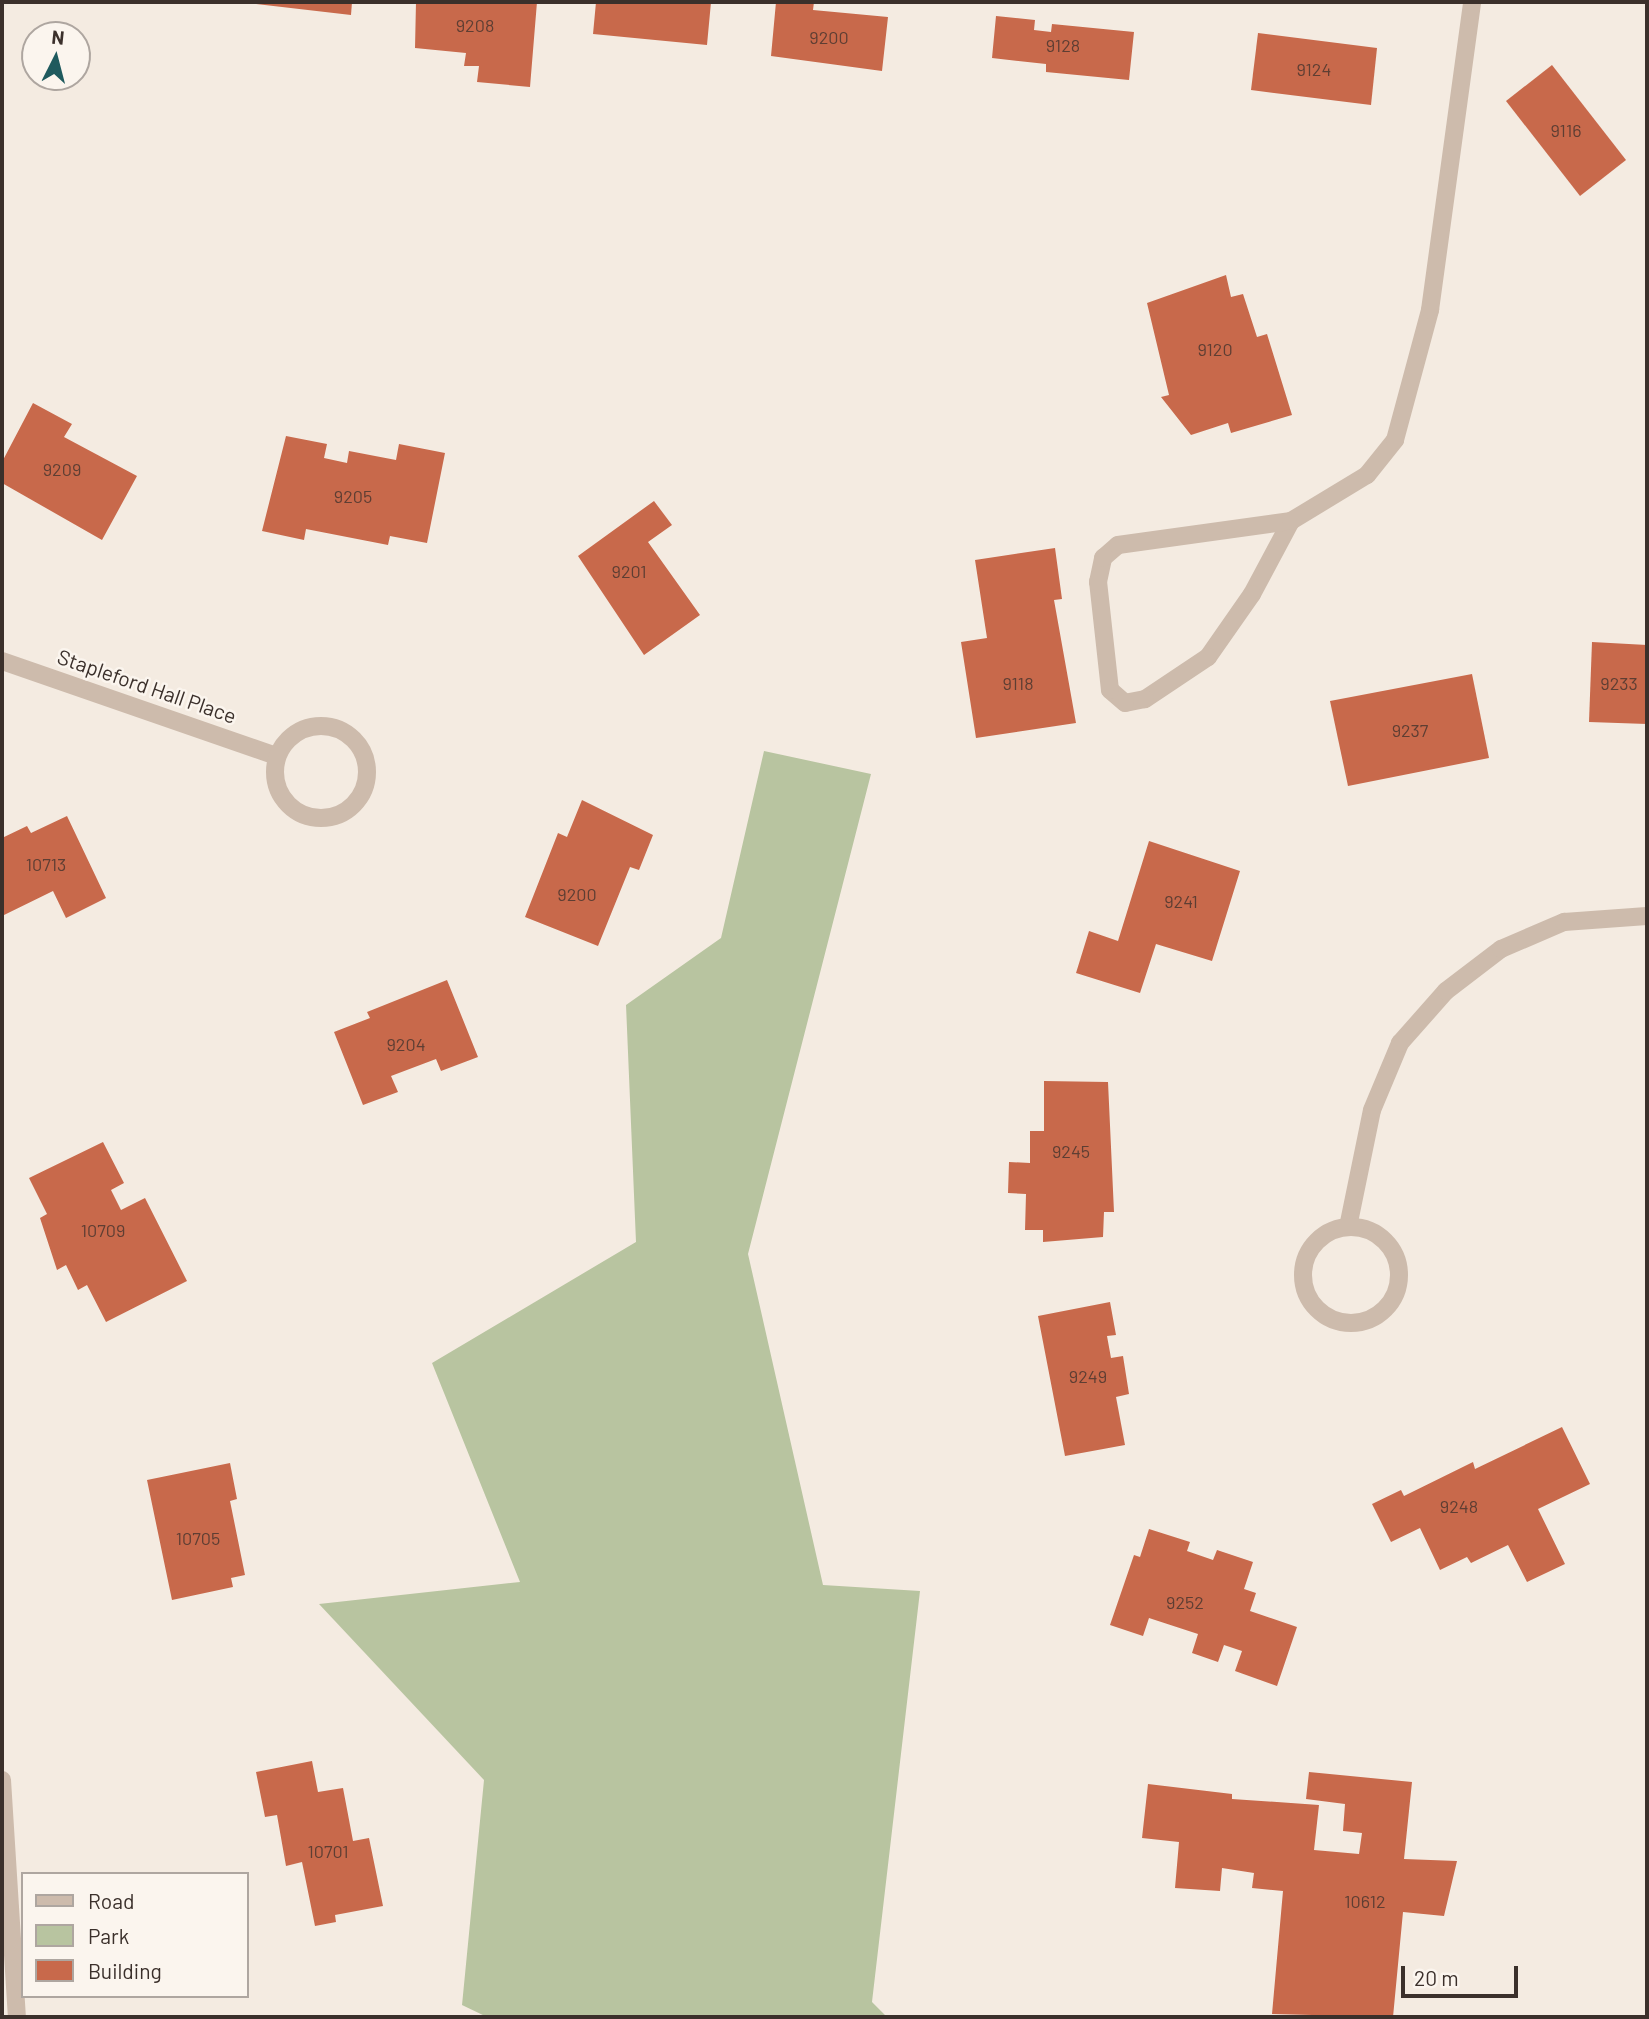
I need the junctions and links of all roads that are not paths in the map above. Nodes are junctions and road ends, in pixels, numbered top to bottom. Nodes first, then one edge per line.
1 (1472, 2) edge
2 (1291, 521) junction
3 (2, 661) edge
4 (277, 756) junction
5 (1647, 916) edge
6 (1348, 1227) junction
7 (2, 1780) edge
8 (17, 2017) edge

1 - 2 street
2 - 2 street
3 - 4 street, Stapleford Hall Place
4 - 4 street
5 - 6 street
6 - 6 street
7 - 8 street

